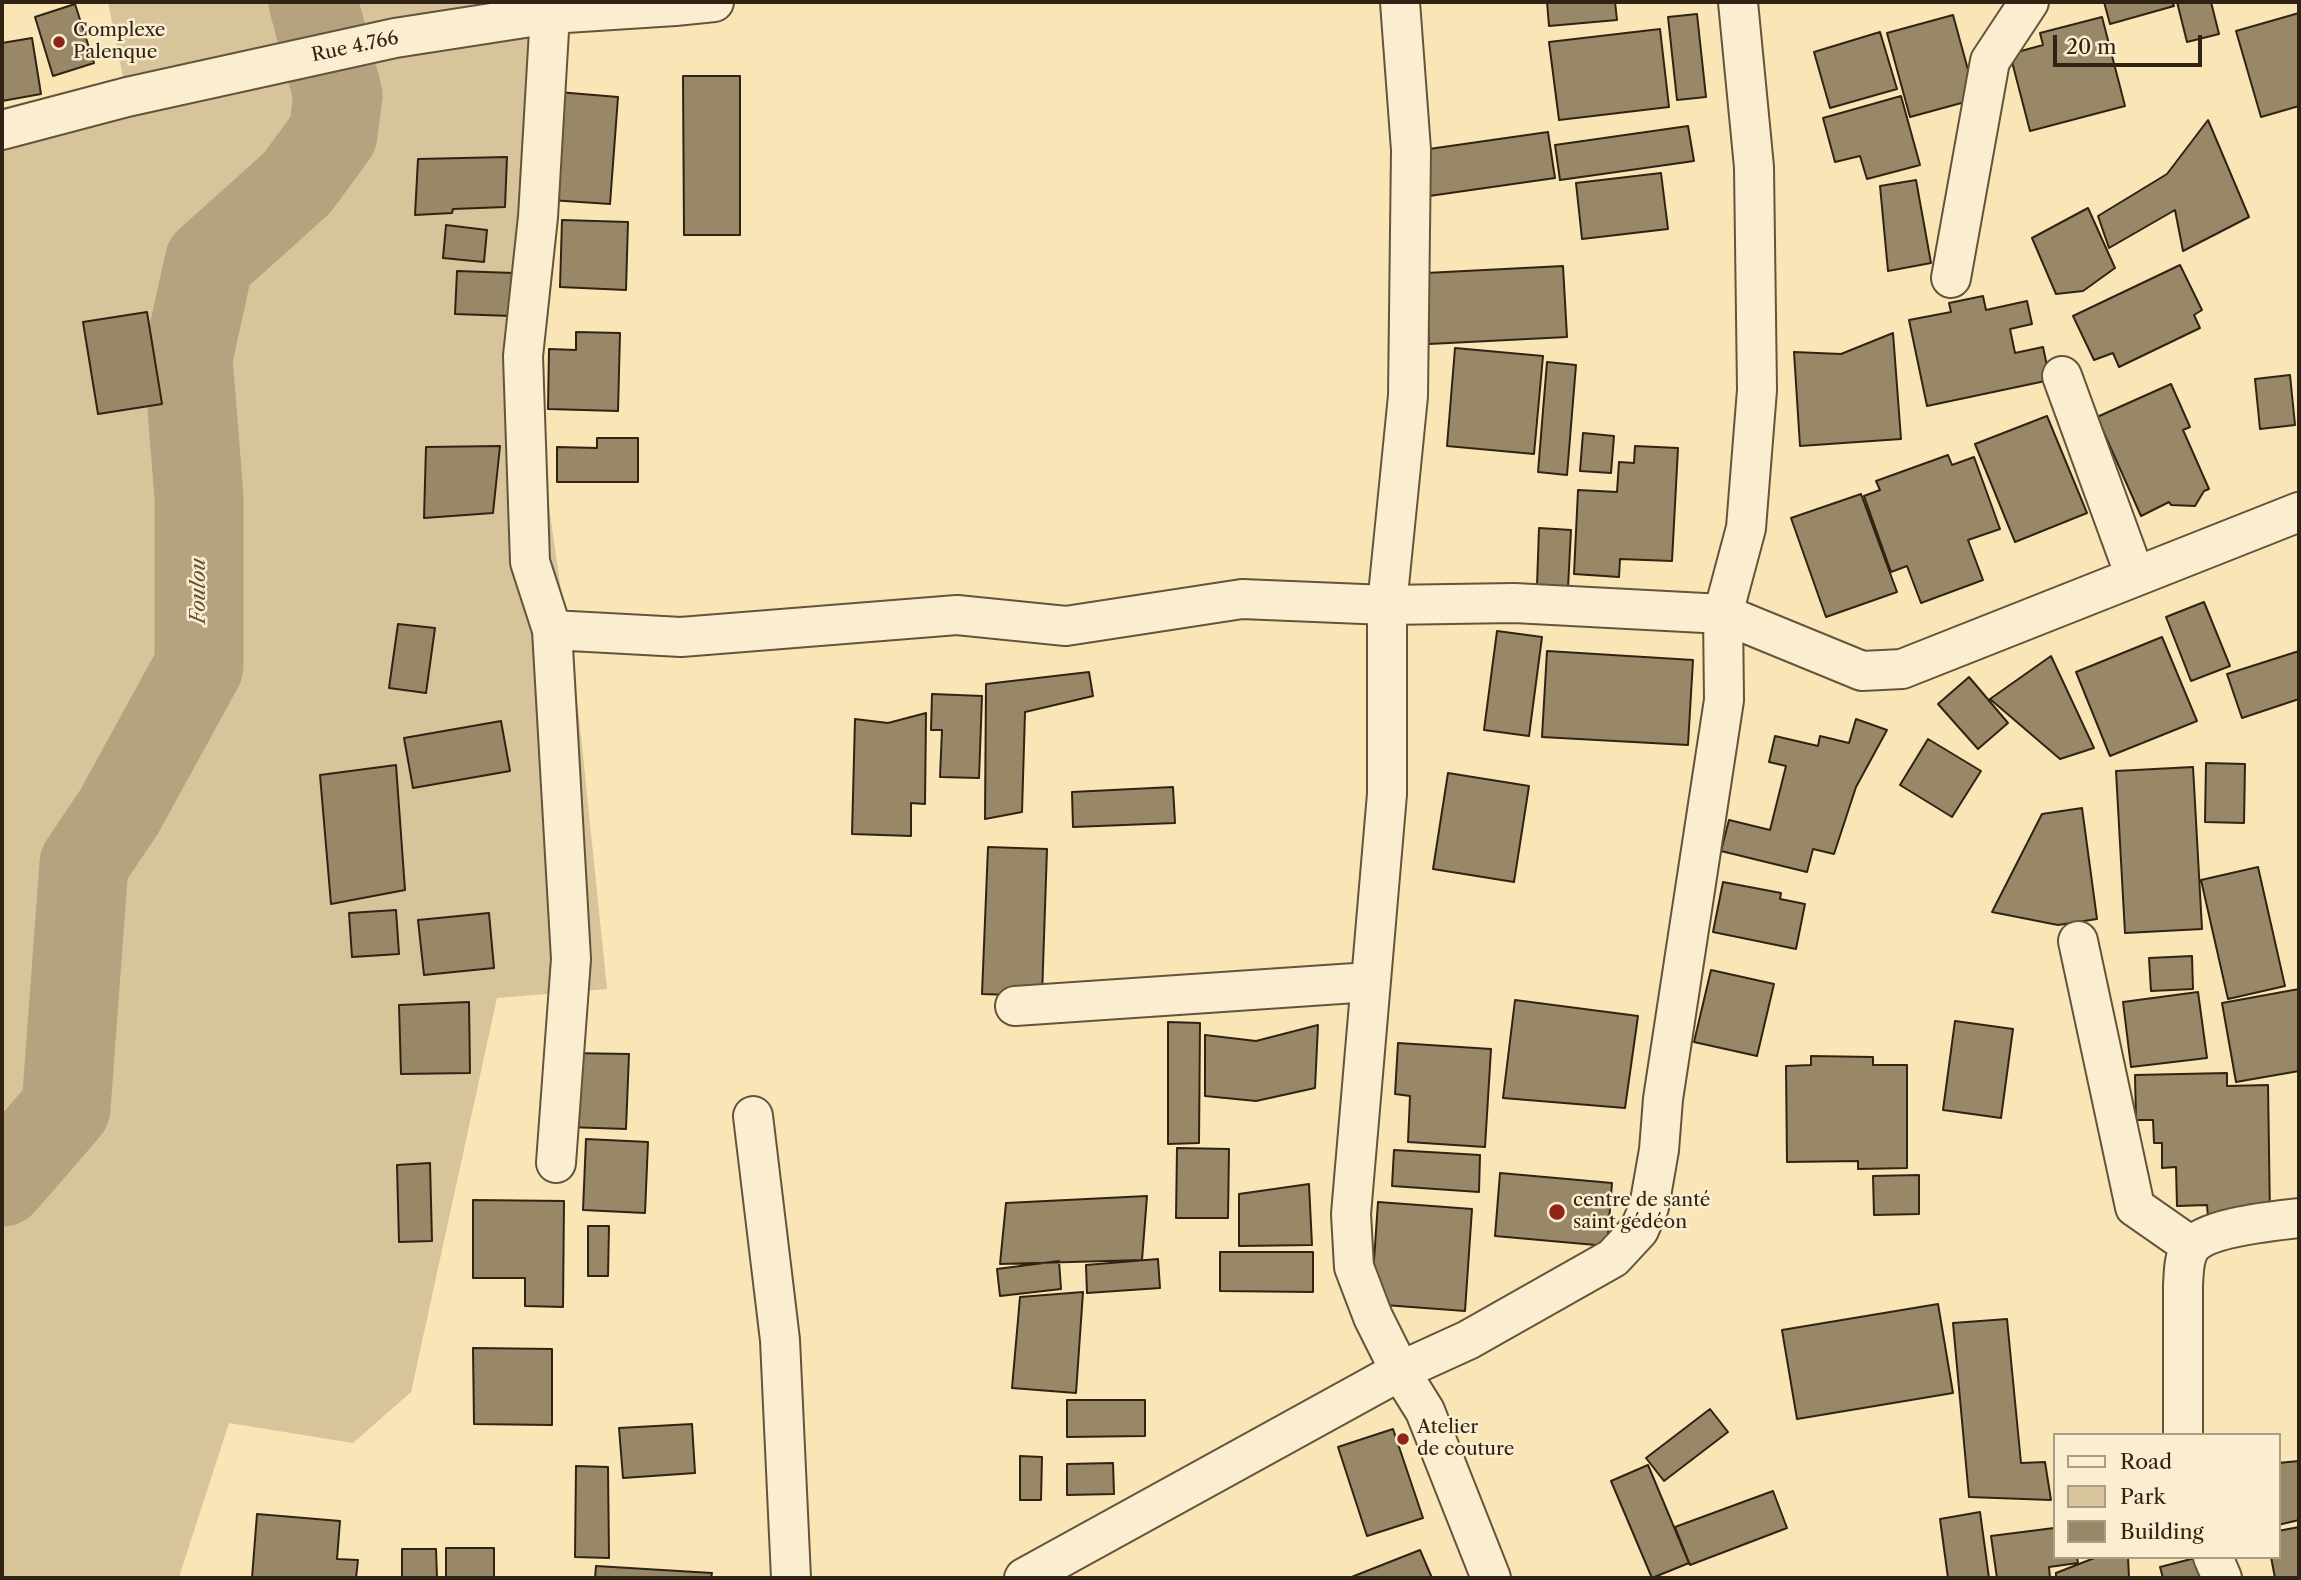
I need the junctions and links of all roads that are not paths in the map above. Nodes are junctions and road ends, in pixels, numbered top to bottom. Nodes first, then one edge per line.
1 (714, 2) edge
2 (1400, 2) edge
3 (1738, 2) edge
4 (2029, 2) edge
5 (550, 14) junction
6 (2, 130) edge
7 (1951, 278) dead end
8 (2062, 376) dead end
9 (2299, 512) edge
10 (2135, 576) junction
11 (1387, 605) junction
12 (1723, 614) junction
13 (552, 630) junction
14 (2078, 941) dead end
15 (1370, 982) junction
16 (1015, 1006) dead end
17 (753, 1116) dead end
18 (556, 1163) dead end
19 (2299, 1218) edge
20 (2191, 1247) junction
21 (1400, 1371) junction
22 (2183, 1433) edge
23 (2214, 1559) edge
24 (791, 1578) edge
25 (1024, 1578) edge
26 (1491, 1578) edge
27 (2222, 1578) edge

1 - 5 street, Rue 4.766
2 - 11 street
3 - 12 street
4 - 7 street
5 - 6 street, Rue 4.766
5 - 13 street
8 - 10 street
9 - 10 street
10 - 12 street
11 - 12 street
11 - 13 street
11 - 15 street
12 - 21 street
13 - 18 street
14 - 20 street
15 - 16 street
15 - 21 street
17 - 24 street
19 - 20 street
20 - 22 street
21 - 25 street
21 - 26 street
23 - 27 street

